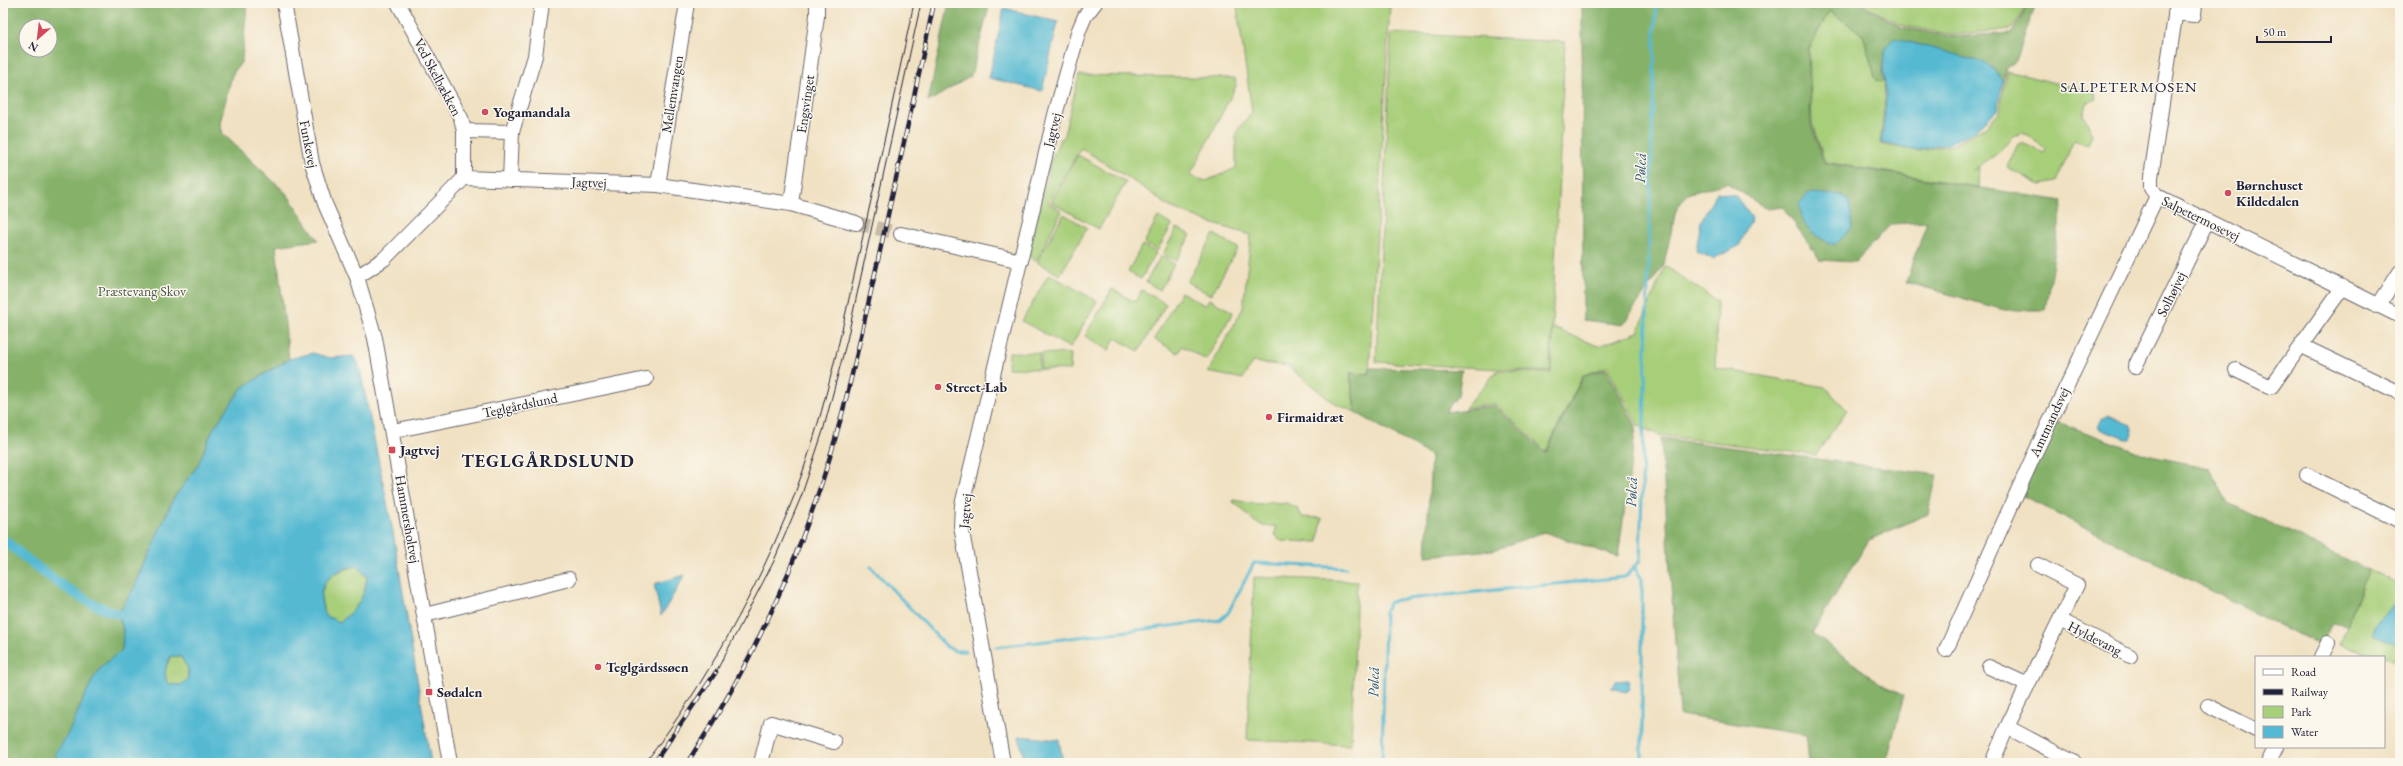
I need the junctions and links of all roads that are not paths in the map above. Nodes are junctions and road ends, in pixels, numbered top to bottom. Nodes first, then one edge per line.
1 (284, 3) edge
2 (398, 3) edge
3 (542, 3) edge
4 (687, 3) edge
5 (817, 3) edge
6 (1095, 3) edge
7 (2195, 3) edge
8 (2176, 8) edge
9 (464, 131) junction
10 (512, 132) junction
11 (464, 178) junction
12 (510, 180) junction
13 (658, 185) junction
14 (2157, 196) junction
15 (791, 204) junction
16 (2207, 221) junction
17 (856, 223) tunnel mouth
18 (901, 234) tunnel mouth
19 (1021, 261) junction
20 (2400, 272) edge
21 (357, 277) junction
22 (2343, 287) junction
23 (2378, 306) junction
24 (2400, 316) edge
25 (2302, 346) junction
26 (2135, 367) dead end
27 (2236, 370) dead end
28 (646, 379) dead end
29 (2400, 393) edge
30 (393, 431) junction
31 (2307, 475) dead end
32 (2400, 521) edge
33 (2038, 566) dead end
34 (569, 579) dead end
35 (425, 615) junction
36 (2060, 620) junction
37 (2328, 643) dead end
38 (1946, 650) dead end
39 (2130, 656) dead end
40 (2322, 656) edge
41 (1990, 667) dead end
42 (2028, 685) junction
43 (2208, 706) dead end
44 (2007, 727) junction
45 (2255, 730) edge
46 (834, 742) dead end
47 (2276, 748) edge
48 (450, 763) edge
49 (761, 763) edge
50 (1003, 763) edge
51 (1992, 763) edge
52 (2075, 763) edge
53 (2268, 763) edge

1 - 21 street, Funkevej
2 - 9 street, Ved Skelbækken
3 - 10 street
4 - 13 street, Mellemvangen
5 - 15 street, Engsvinget
6 - 19 street, Jagtvej
7 - 8 street
8 - 14 street, Salpetermosevej
9 - 10 street
9 - 11 street, Ved Skelbækken
10 - 12 street
11 - 12 street, Jagtvej
11 - 21 street
12 - 13 street, Jagtvej
13 - 15 street, Jagtvej
14 - 16 street, Salpetermosevej
14 - 38 street, Amtmandsvej
15 - 17 street, Jagtvej
16 - 22 street, Salpetermosevej
16 - 26 street, Solhøjvej
18 - 19 street
19 - 50 street, Jagtvej
20 - 23 street
21 - 30 street, Hammersholtvej
22 - 23 street, Salpetermosevej
22 - 25 street
23 - 24 street, Salpetermosevej
25 - 27 street
25 - 29 street
28 - 30 street, Teglgårdslund
30 - 35 street, Hammersholtvej
31 - 32 street
33 - 36 street, Hyldevang
34 - 35 street
35 - 48 street, Hammersholtvej
36 - 39 street, Hyldevang
36 - 42 street, Hyldevang
37 - 40 street
41 - 42 street
42 - 44 street, Hyldevang
43 - 45 street
44 - 51 street, Hyldevang
44 - 52 street
46 - 49 street
47 - 53 street

